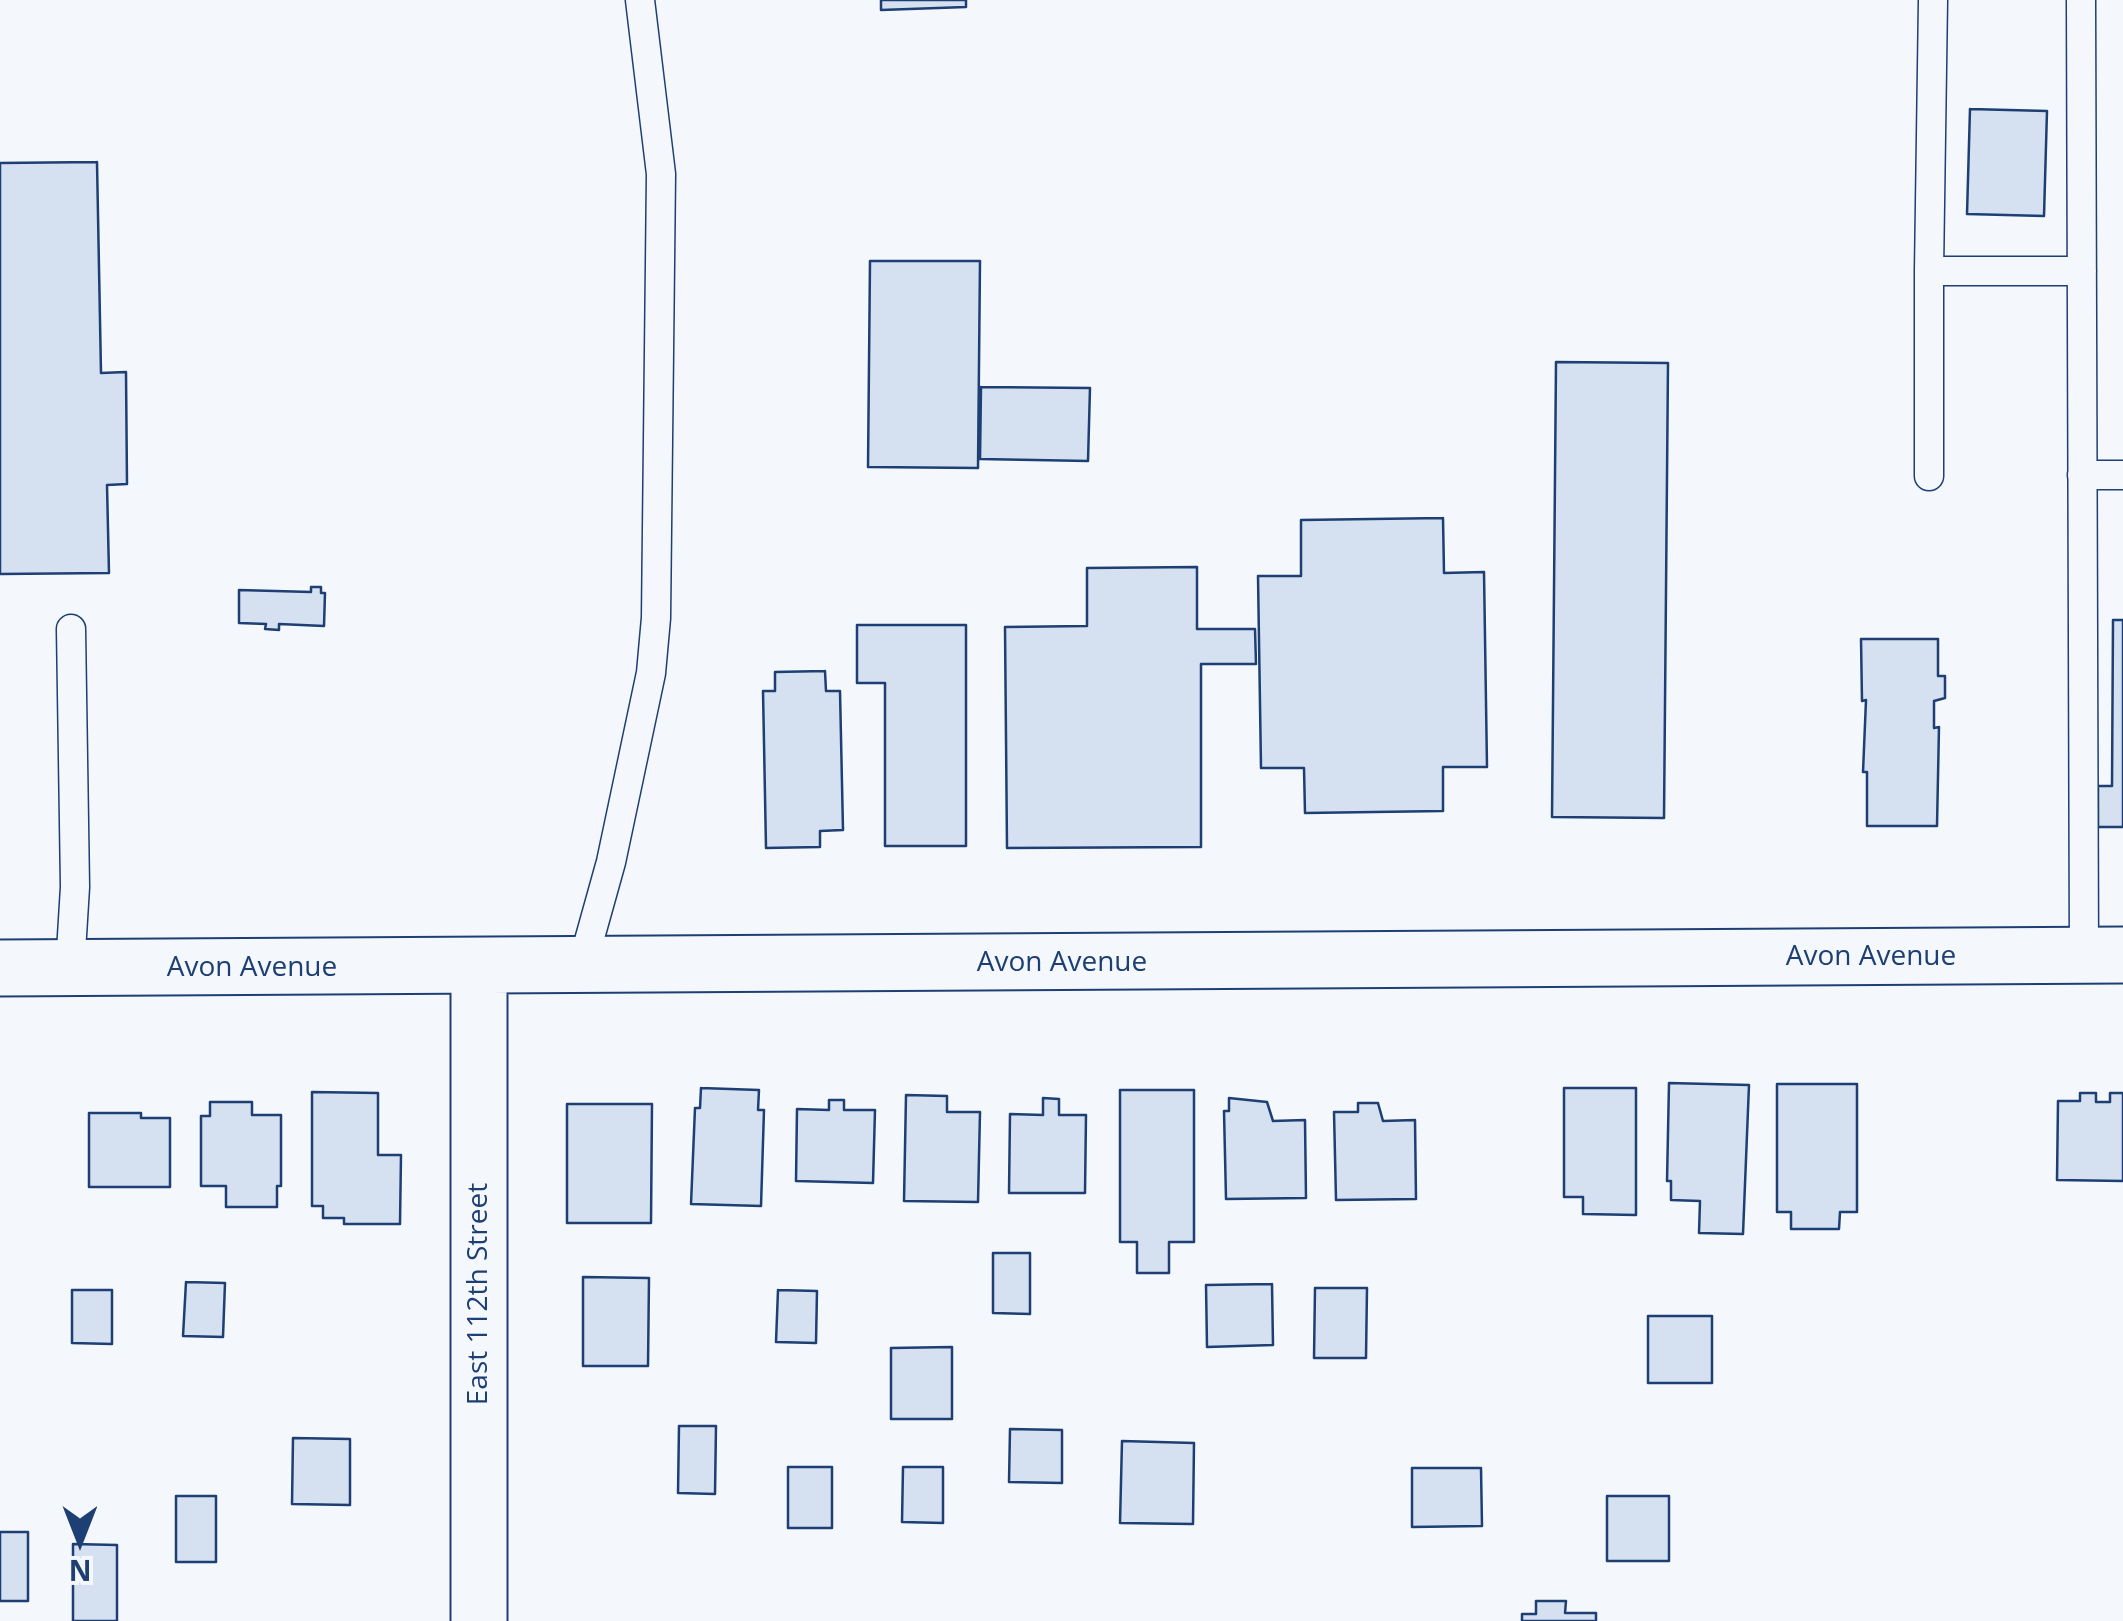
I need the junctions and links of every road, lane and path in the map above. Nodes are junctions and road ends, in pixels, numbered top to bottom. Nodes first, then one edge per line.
1 (640, 0) edge
2 (1933, 0) edge
3 (2081, 0) edge
4 (1929, 271) junction
5 (2082, 271) junction
6 (2082, 475) junction
7 (2123, 475) edge
8 (1929, 476) dead end
9 (71, 629) dead end
10 (2104, 955) edge
11 (582, 966) junction
12 (479, 967) junction
13 (0, 968) edge
14 (70, 968) junction
15 (479, 1621) edge

1 - 11 lane
2 - 4 lane
3 - 5 lane
4 - 5 lane
4 - 8 lane
5 - 6 lane
6 - 7 lane
6 - 10 lane
9 - 14 lane
10 - 11 street, Avon Avenue
11 - 12 street, Avon Avenue
12 - 14 street, Avon Avenue
12 - 15 street, East 112th Street
13 - 14 street, Avon Avenue

